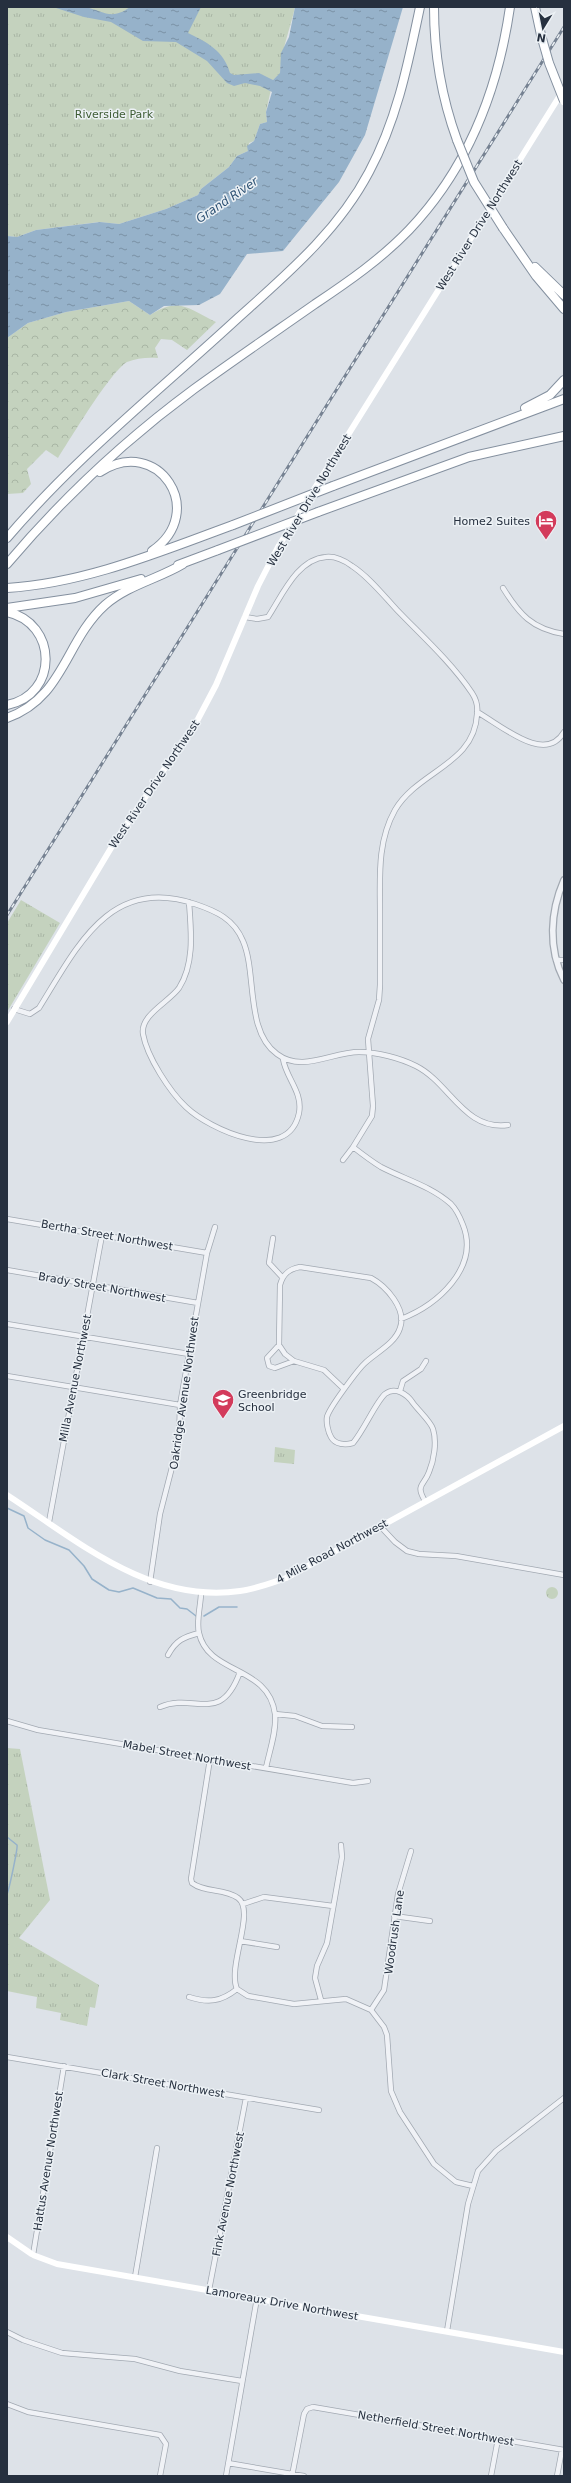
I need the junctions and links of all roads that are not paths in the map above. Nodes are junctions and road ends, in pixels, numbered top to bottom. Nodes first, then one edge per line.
1 (420, 7) edge
2 (434, 7) edge
3 (510, 7) edge
4 (535, 7) edge
5 (564, 89) edge
6 (564, 101) edge
7 (519, 251) junction
8 (564, 295) edge
9 (564, 309) edge
10 (564, 380) edge
11 (564, 399) edge
12 (469, 434) junction
13 (564, 436) edge
14 (86, 480) junction
15 (7, 538) edge
16 (130, 562) junction
17 (7, 564) edge
18 (183, 564) junction
19 (8, 588) edge
20 (503, 588) dead end
21 (7, 608) edge
22 (7, 612) edge
23 (245, 617) junction
24 (564, 634) edge
25 (7, 705) edge
26 (477, 712) junction
27 (7, 718) edge
28 (564, 732) edge
29 (564, 880) edge
30 (189, 902) junction
31 (556, 960) junction
32 (564, 960) edge
33 (564, 980) edge
34 (14, 1009) junction
35 (7, 1022) edge
36 (368, 1053) junction
37 (283, 1059) junction
38 (508, 1125) dead end
39 (353, 1147) junction
40 (343, 1160) dead end
41 (7, 1219) edge
42 (214, 1227) dead end
43 (102, 1235) junction
44 (273, 1238) dead end
45 (207, 1253) junction
46 (7, 1270) edge
47 (282, 1277) junction
48 (93, 1286) junction
49 (198, 1303) junction
50 (401, 1319) junction
51 (7, 1324) edge
52 (84, 1337) junction
53 (279, 1345) junction
54 (189, 1354) junction
55 (294, 1361) junction
56 (426, 1361) dead end
57 (7, 1376) edge
58 (74, 1388) junction
59 (344, 1389) junction
60 (400, 1391) junction
61 (180, 1405) junction
62 (564, 1426) edge
63 (7, 1495) edge
64 (425, 1501) junction
65 (48, 1522) junction
66 (380, 1526) junction
67 (564, 1575) edge
68 (150, 1582) junction
69 (202, 1593) junction
70 (199, 1632) junction
71 (168, 1654) dead end
72 (240, 1672) junction
73 (160, 1707) dead end
74 (275, 1714) junction
75 (7, 1721) edge
76 (352, 1727) dead end
77 (210, 1759) junction
78 (266, 1768) junction
79 (368, 1781) dead end
80 (341, 1845) dead end
81 (411, 1851) dead end
82 (243, 1904) junction
83 (333, 1906) junction
84 (394, 1916) junction
85 (430, 1920) dead end
86 (240, 1941) junction
87 (277, 1947) dead end
88 (237, 1989) junction
89 (190, 1997) dead end
90 (321, 2000) junction
91 (371, 2010) junction
92 (7, 2057) edge
93 (64, 2066) junction
94 (246, 2098) junction
95 (564, 2098) edge
96 (319, 2110) dead end
97 (157, 2148) dead end
98 (473, 2186) junction
99 (7, 2237) edge
100 (33, 2255) junction
101 (135, 2277) junction
102 (210, 2290) junction
103 (257, 2298) junction
104 (447, 2331) junction
105 (7, 2332) edge
106 (564, 2352) edge
107 (242, 2381) junction
108 (7, 2404) edge
109 (498, 2439) junction
110 (563, 2450) edge
111 (228, 2463) junction
112 (292, 2475) edge
113 (160, 2476) edge
114 (226, 2476) edge
115 (304, 2476) edge
116 (491, 2476) edge
117 (557, 2476) edge

1 - 15 highway
2 - 7 highway, bridge
3 - 14 highway
4 - 6 highway, bridge
5 - 23 main road, West River Drive Northwest
7 - 8 highway
7 - 9 highway
10 - 12 highway
11 - 12 highway
12 - 16 highway, bridge
13 - 18 highway, bridge
14 - 16 highway
14 - 17 highway
16 - 19 highway
18 - 21 highway
18 - 27 highway
20 - 24 street
22 - 25 highway
23 - 26 street
23 - 34 main road, West River Drive Northwest
26 - 28 street
26 - 36 street
29 - 31 street
30 - 34 street
30 - 37 street
30 - 37 street
31 - 32 street
31 - 33 street
34 - 35 main road, West River Drive Northwest
36 - 37 street
36 - 38 street
36 - 39 street
39 - 40 street
39 - 50 street
41 - 43 street, Bertha Street Northwest
42 - 45 street, Oakridge Avenue Northwest
43 - 45 street, Bertha Street Northwest
43 - 48 street, Milla Avenue Northwest
44 - 47 street
45 - 49 street, Oakridge Avenue Northwest
46 - 48 street, Brady Street Northwest
47 - 50 street
47 - 53 street
48 - 49 street, Brady Street Northwest
48 - 52 street, Milla Avenue Northwest
49 - 54 street, Oakridge Avenue Northwest
50 - 59 street
51 - 52 street
52 - 54 street
52 - 58 street, Milla Avenue Northwest
53 - 55 street
53 - 55 street
54 - 61 street, Oakridge Avenue Northwest
55 - 59 street
56 - 60 street
57 - 58 street
58 - 61 street
58 - 65 street, Milla Avenue Northwest
59 - 60 street
60 - 64 street
61 - 68 street, Oakridge Avenue Northwest
62 - 64 main road, 4 Mile Road Northwest
63 - 65 main road, 4 Mile Road Northwest
64 - 66 main road, 4 Mile Road Northwest
65 - 68 main road, 4 Mile Road Northwest
66 - 67 street
66 - 69 main road, 4 Mile Road Northwest
68 - 69 main road, 4 Mile Road Northwest
69 - 70 street
70 - 71 street
70 - 72 street
72 - 73 street
72 - 74 street
74 - 76 street
74 - 78 street
75 - 77 street, Mabel Street Northwest
77 - 78 street, Mabel Street Northwest
77 - 82 street
78 - 79 street, Mabel Street Northwest
80 - 83 street
81 - 84 street, Woodrush Lane
82 - 83 street
82 - 86 street
83 - 90 street
84 - 85 street
84 - 91 street, Woodrush Lane
86 - 87 street
86 - 88 street
88 - 89 street
88 - 90 street
90 - 91 street
91 - 98 street
92 - 93 street, Clark Street Northwest
93 - 94 street, Clark Street Northwest
93 - 100 street, Hattus Avenue Northwest
94 - 96 street, Clark Street Northwest
94 - 102 street, Fink Avenue Northwest
95 - 98 street
97 - 101 street
98 - 104 street
99 - 100 main road, Lamoreaux Drive Northwest
100 - 101 main road, Lamoreaux Drive Northwest
101 - 102 main road, Lamoreaux Drive Northwest
102 - 103 main road, Lamoreaux Drive Northwest
103 - 104 main road, Lamoreaux Drive Northwest
103 - 107 street
104 - 106 main road, Lamoreaux Drive Northwest
105 - 107 street
107 - 111 street
108 - 113 street
109 - 110 street, Netherfield Street Northwest
109 - 112 street, Netherfield Street Northwest
109 - 116 street
110 - 117 street
111 - 112 street
111 - 114 street
112 - 115 street

